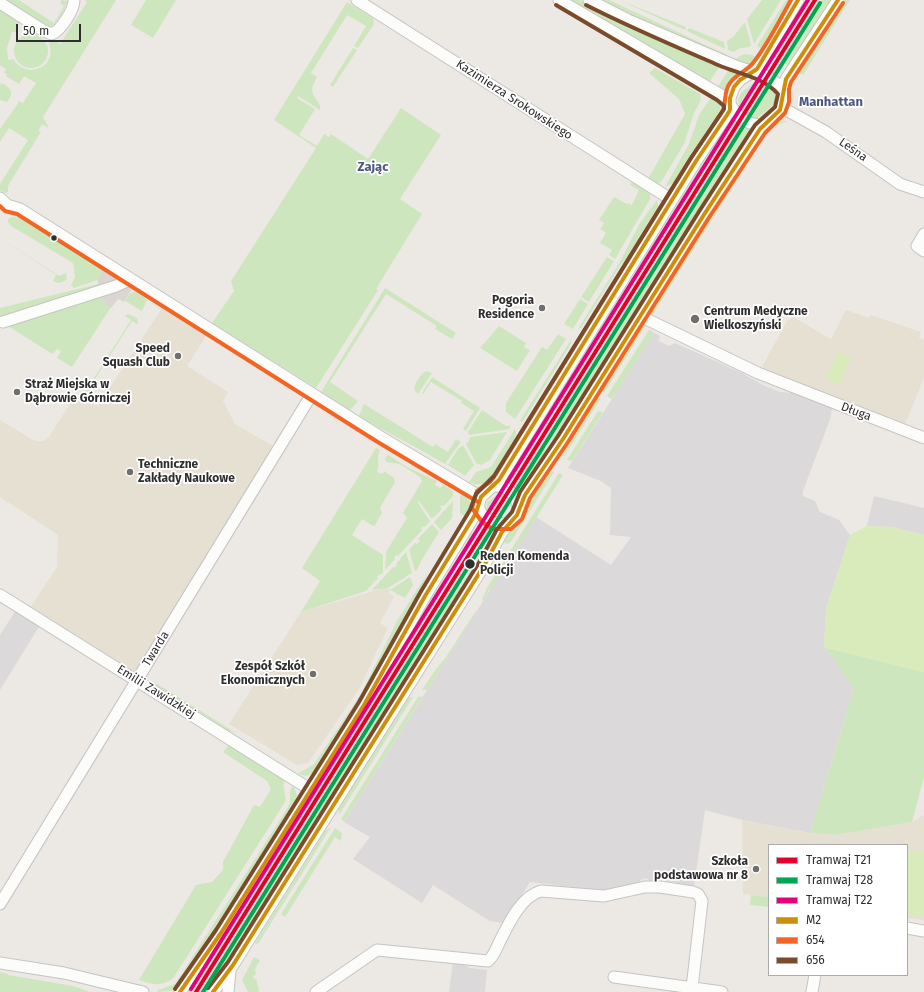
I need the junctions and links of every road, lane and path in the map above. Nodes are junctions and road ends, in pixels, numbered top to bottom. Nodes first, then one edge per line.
1 (74, 0) edge
2 (357, 0) edge
3 (559, 0) edge
4 (589, 0) edge
5 (798, 0) edge
6 (838, 0) edge
7 (0, 3) edge
8 (754, 72) junction
9 (784, 92) junction
10 (730, 104) junction
11 (781, 107) junction
12 (763, 125) junction
13 (924, 192) edge
14 (0, 198) edge
15 (672, 200) junction
16 (924, 234) edge
17 (924, 251) edge
18 (131, 279) junction
19 (640, 316) junction
20 (3, 322) dead end
21 (312, 394) junction
22 (924, 438) edge
23 (495, 486) junction
24 (479, 501) junction
25 (519, 509) junction
26 (509, 524) junction
27 (0, 595) edge
28 (137, 680) junction
29 (311, 790) junction
30 (0, 904) edge
31 (908, 928) edge
32 (924, 931) edge
33 (0, 963) edge
34 (232, 965) junction
35 (815, 976) edge
36 (614, 977) dead end
37 (93, 980) junction
38 (695, 990) edge
39 (115, 992) edge
40 (144, 992) edge
41 (180, 992) edge
42 (213, 992) edge
43 (228, 992) edge
44 (316, 992) edge
45 (722, 992) edge
46 (812, 992) edge

1 - 7 street
2 - 15 street, Kazimierza Srokowskiego
3 - 10 street
4 - 8 street
5 - 8 street
6 - 9 street
8 - 9 street
8 - 10 street
9 - 11 street
10 - 12 street
10 - 15 street
11 - 12 street
11 - 13 street, Leśna
12 - 19 street
14 - 18 street
15 - 23 street
16 - 17 street
18 - 20 street
18 - 21 street
19 - 22 street, Długa
19 - 25 street
21 - 24 street
21 - 28 street, Twarda
23 - 24 street
23 - 25 street
24 - 26 street
24 - 29 street
25 - 26 street
26 - 34 street
27 - 28 street, Emilii Zawidzkiej
28 - 29 street, Emilii Zawidzkiej
28 - 30 street, Twarda
29 - 41 street
31 - 32 street
33 - 37 street
34 - 42 street
34 - 43 street
35 - 46 street
36 - 38 street
37 - 39 street
37 - 40 street
38 - 44 street
38 - 45 street

